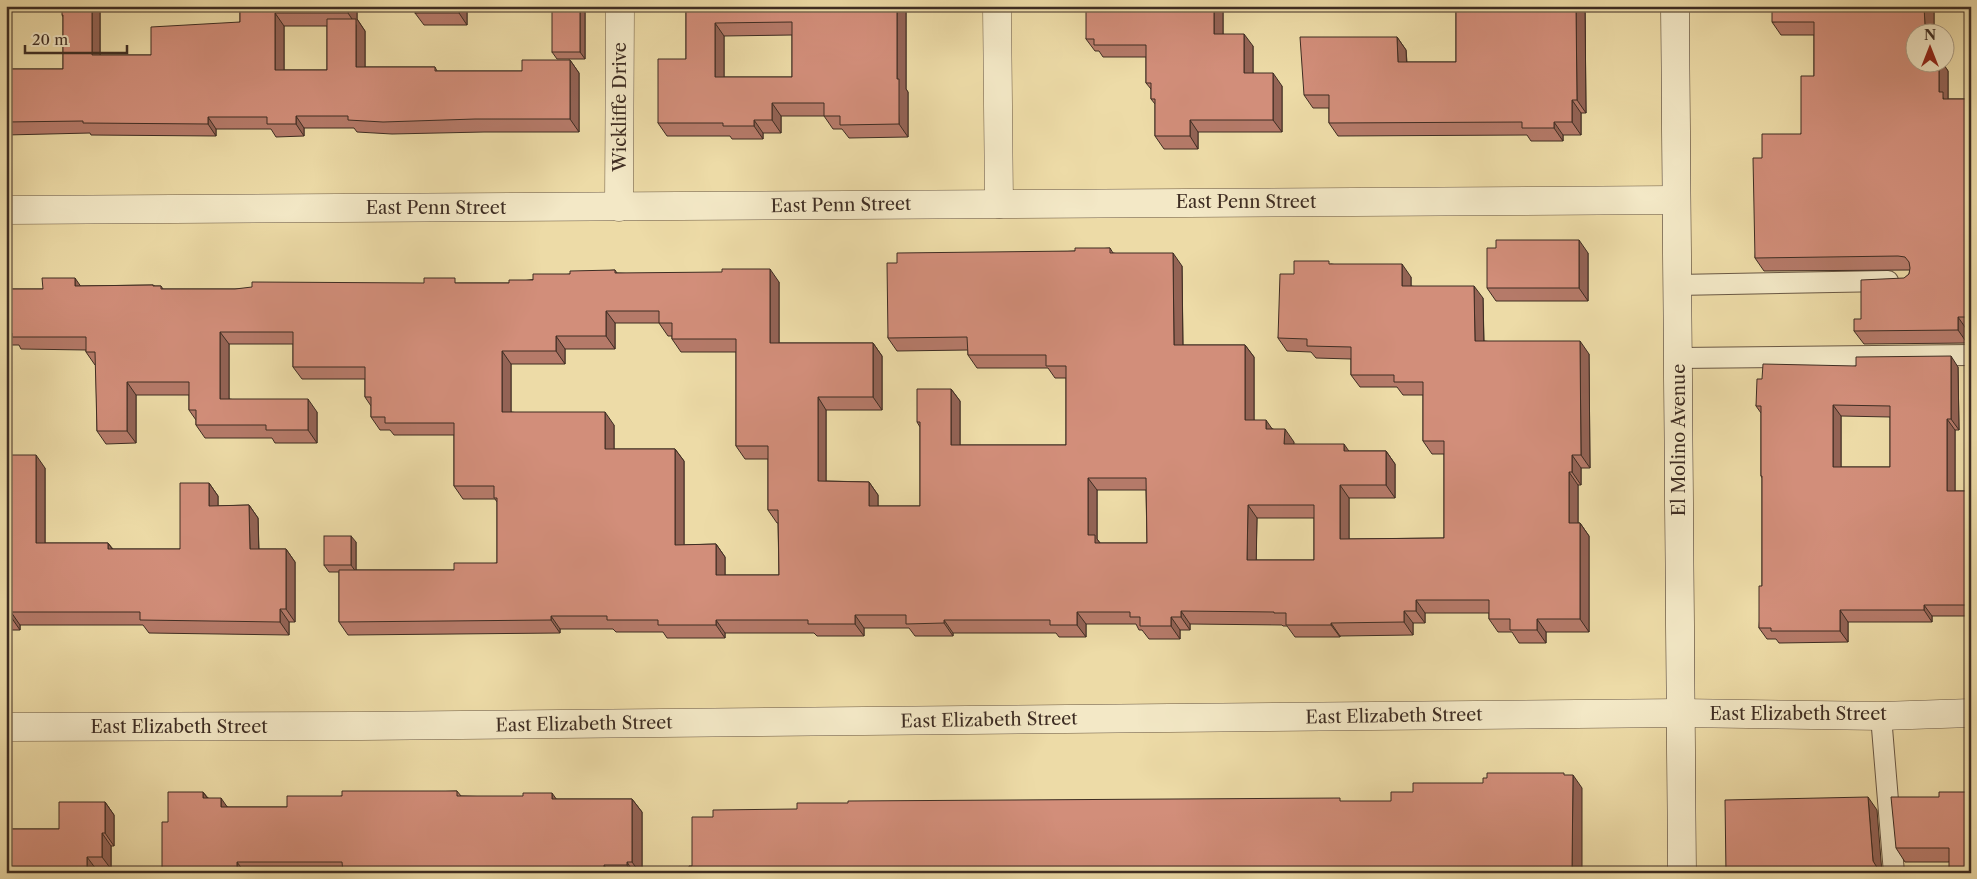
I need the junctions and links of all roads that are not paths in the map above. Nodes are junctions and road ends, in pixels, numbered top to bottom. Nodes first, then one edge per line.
1 (620, 6) edge
2 (997, 6) edge
3 (1675, 6) edge
4 (1676, 200) junction
5 (999, 204) junction
6 (619, 207) junction
7 (6, 210) edge
8 (1908, 281) edge
9 (1677, 285) junction
10 (1971, 354) edge
11 (1678, 358) junction
12 (1681, 713) junction
13 (1971, 713) edge
14 (1881, 716) junction
15 (6, 727) edge
16 (1682, 873) edge
17 (1894, 873) edge

1 - 6 street, Wickliffe Drive
2 - 5 street
3 - 4 street, El Molino Avenue
4 - 5 street, East Penn Street
4 - 9 street, El Molino Avenue
5 - 6 street, East Penn Street
6 - 7 street, East Penn Street
8 - 9 lane
9 - 11 street, El Molino Avenue
10 - 11 lane
11 - 12 street, El Molino Avenue
12 - 14 street, East Elizabeth Street
12 - 15 street, East Elizabeth Street
12 - 16 street, El Molino Avenue
13 - 14 street, East Elizabeth Street
14 - 17 lane

